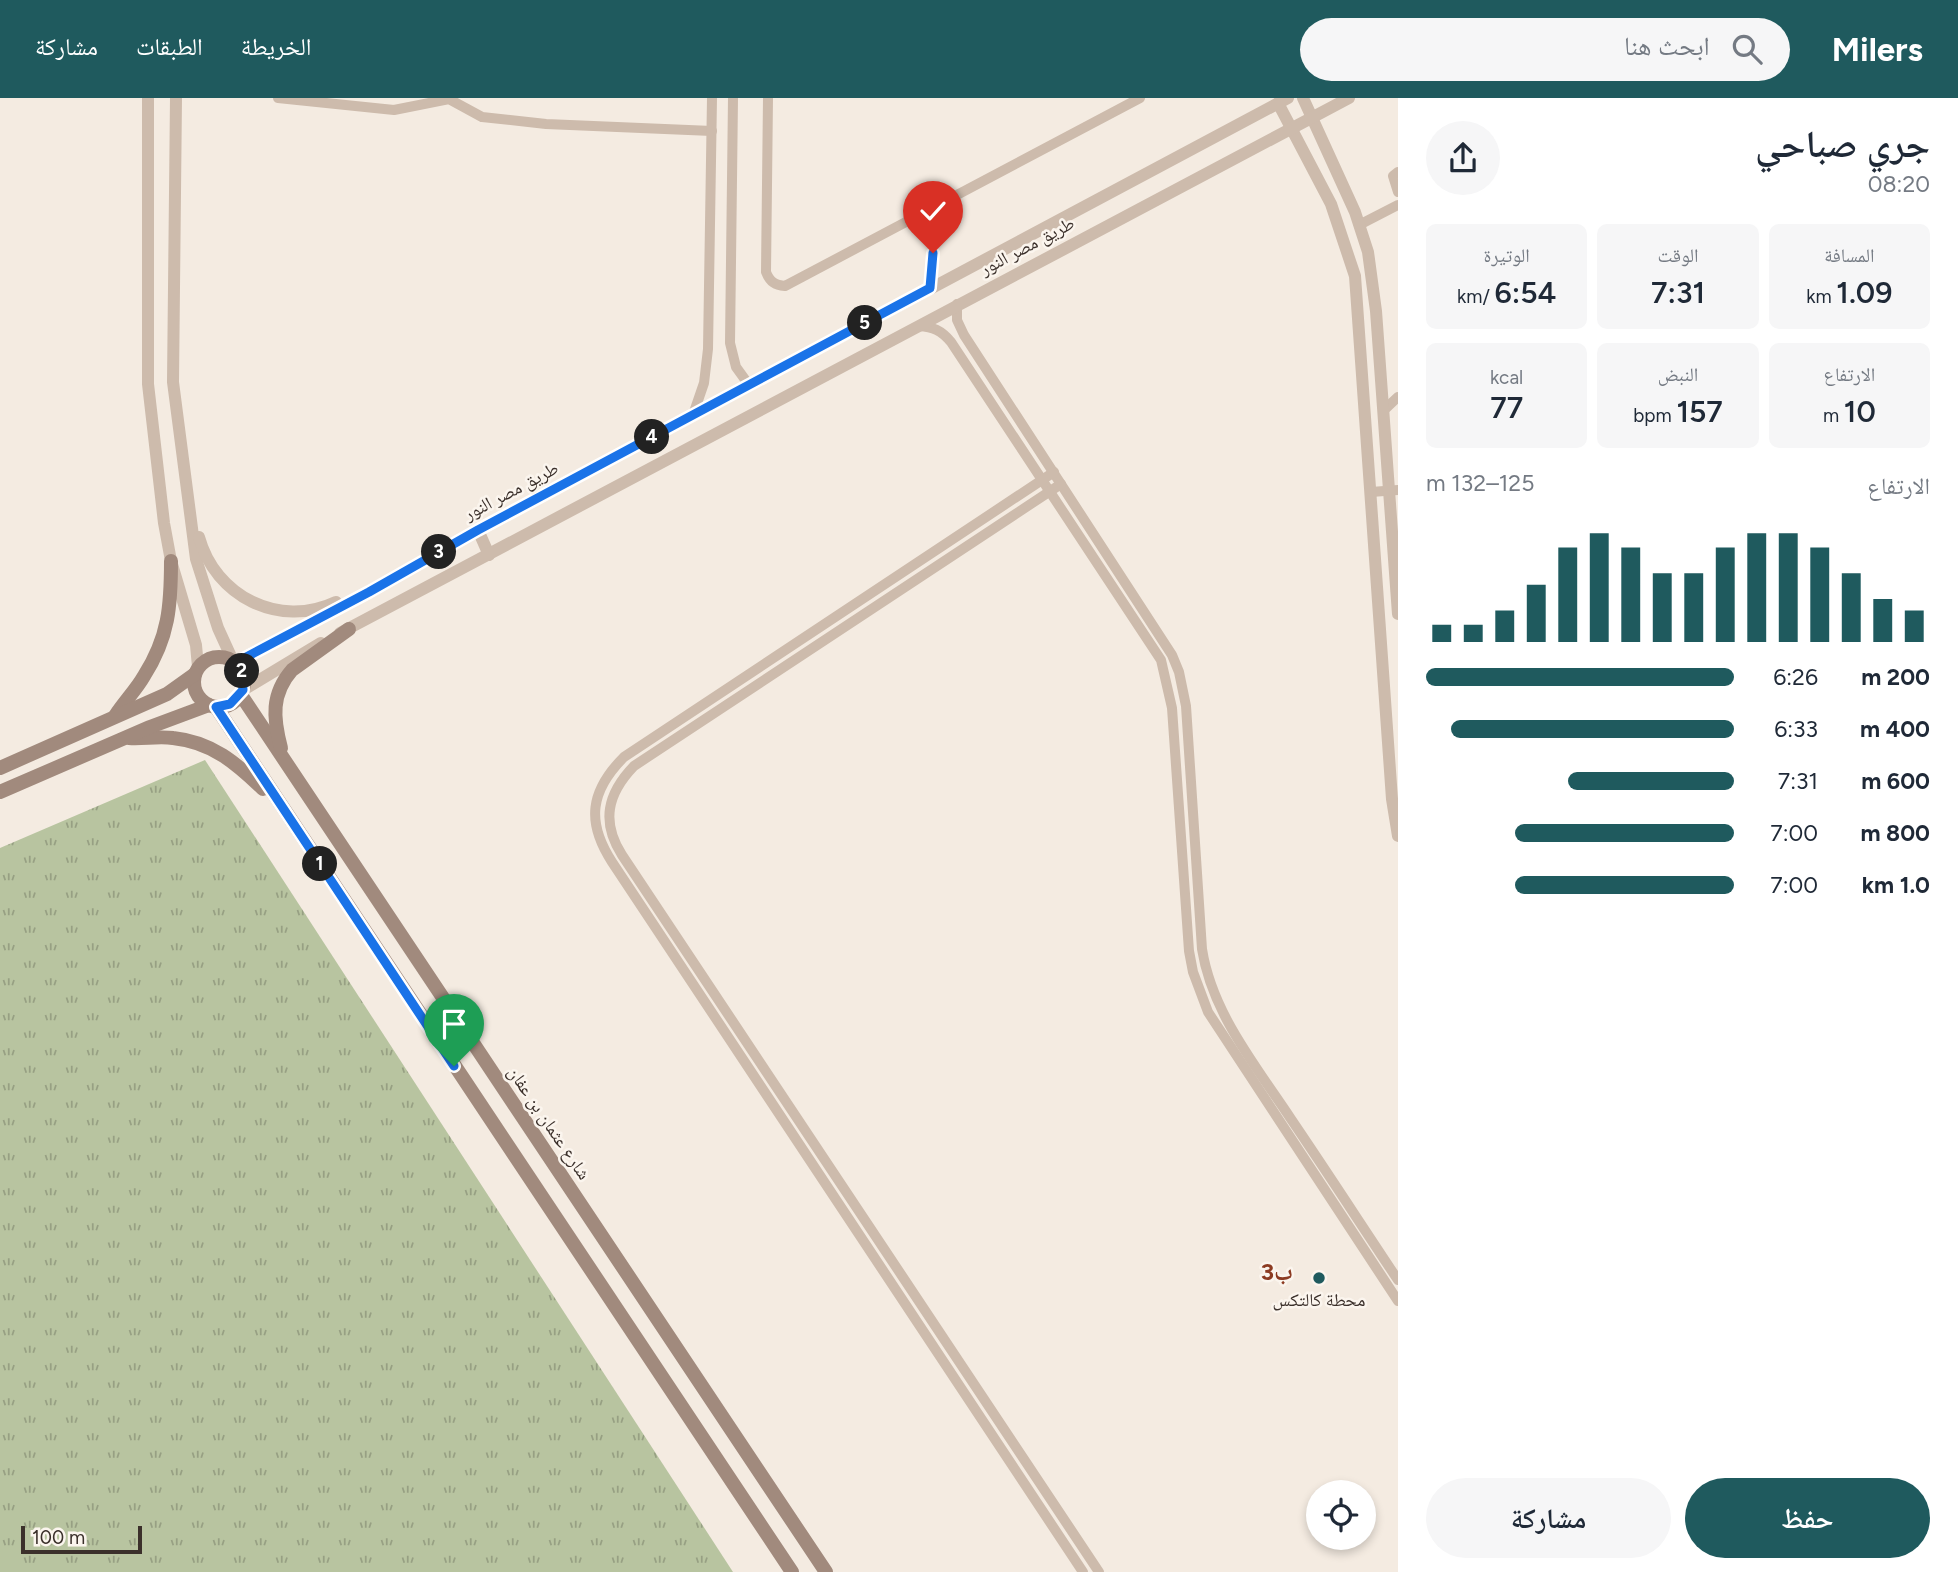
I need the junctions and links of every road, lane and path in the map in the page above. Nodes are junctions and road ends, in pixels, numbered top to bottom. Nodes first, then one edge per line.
1 (148, 98) edge
2 (176, 98) edge
3 (278, 98) edge
4 (712, 98) edge
5 (733, 98) edge
6 (768, 98) edge
7 (1140, 98) edge
8 (1303, 98) edge
9 (1349, 98) edge
10 (449, 99) edge
11 (1283, 101) edge
12 (1312, 118) junction
13 (1290, 130) junction
14 (712, 131) junction
15 (1398, 172) edge
16 (1398, 192) edge
17 (936, 205) junction
18 (1398, 205) edge
19 (1359, 225) junction
20 (930, 288) junction
21 (957, 304) junction
22 (918, 326) junction
23 (750, 385) junction
24 (1398, 397) edge
25 (1383, 411) junction
26 (693, 415) junction
27 (1054, 472) junction
28 (1043, 480) junction
29 (1061, 484) junction
30 (1394, 491) edge
31 (1051, 492) junction
32 (1371, 492) junction
33 (188, 507) junction
34 (478, 530) junction
35 (489, 555) junction
36 (171, 561) junction
37 (369, 592) junction
38 (1398, 614) edge
39 (349, 629) junction
40 (234, 662) junction
41 (197, 671) junction
42 (242, 692) junction
43 (212, 706) junction
44 (114, 716) junction
45 (124, 738) junction
46 (284, 759) junction
47 (0, 768) edge
48 (0, 792) edge
49 (286, 813) junction
50 (1398, 836) edge
51 (1398, 1280) edge
52 (1398, 1301) edge
53 (792, 1572) edge
54 (826, 1572) edge
55 (1083, 1572) edge
56 (1099, 1572) edge

1 - 36 street
2 - 33 street
3 - 10 street
4 - 14 street
5 - 23 street
6 - 17 street
7 - 17 street
8 - 12 street
9 - 12 street, طريق مصر النور
10 - 14 street
11 - 13 street
11 - 20 street, طريق مصر النور
12 - 13 street, طريق مصر النور
12 - 19 street
13 - 21 street, طريق مصر النور
13 - 32 street
14 - 26 street
15 - 16 street
17 - 20 street
18 - 19 street
19 - 25 street
20 - 23 street, طريق مصر النور
21 - 22 street, طريق مصر النور
21 - 27 street
22 - 28 street
22 - 35 street, طريق مصر النور
23 - 26 street, طريق مصر النور
24 - 25 street
25 - 30 street
26 - 34 street, طريق مصر النور
27 - 28 street
27 - 29 street
28 - 31 street
28 - 55 street
29 - 31 street
29 - 51 street
30 - 32 street
30 - 38 street
31 - 52 street
31 - 56 street
32 - 50 street
33 - 37 street
33 - 40 street
34 - 35 street
34 - 37 street, طريق مصر النور
35 - 39 street, طريق مصر النور
36 - 41 street
36 - 44 main road
37 - 40 street, طريق مصر النور
39 - 42 street, طريق مصر النور
39 - 46 main road
40 - 41 main road
40 - 42 main road
41 - 43 main road
41 - 44 main road
42 - 43 main road
42 - 46 main road, شارع عثمان بن عفان
43 - 45 main road
43 - 49 main road
44 - 47 main road
45 - 48 main road
45 - 49 main road
46 - 54 main road, شارع عثمان بن عفان
49 - 53 main road

